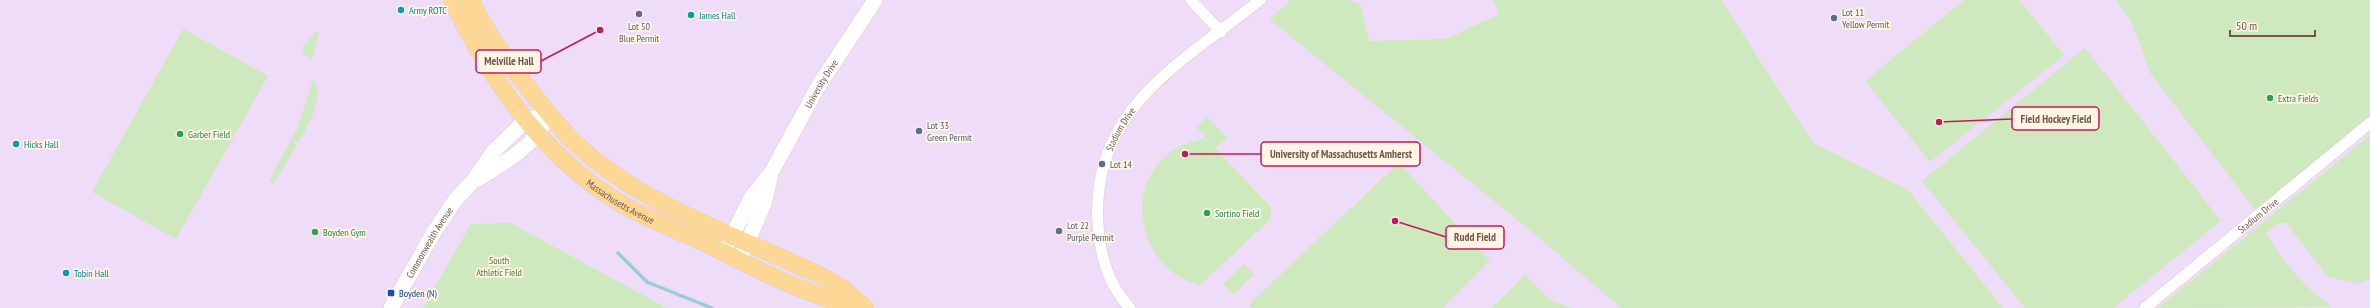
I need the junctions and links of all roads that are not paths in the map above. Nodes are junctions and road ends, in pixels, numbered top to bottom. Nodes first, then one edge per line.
1 (452, 0) edge
2 (471, 0) edge
3 (875, 0) edge
4 (1191, 0) edge
5 (1260, 0) edge
6 (1221, 32) junction
7 (548, 114) junction
8 (526, 120) junction
9 (2370, 123) edge
10 (538, 134) junction
11 (772, 171) junction
12 (473, 181) junction
13 (732, 235) junction
14 (748, 243) junction
15 (724, 253) junction
16 (739, 261) junction
17 (391, 308) edge
18 (865, 308) edge
19 (1130, 308) edge
20 (2145, 308) edge

1 - 8 main road, Massachusetts Avenue
2 - 7 main road, Massachusetts Avenue
3 - 11 main road, University Drive
4 - 6 street
5 - 6 street, Stadium Drive
6 - 19 street, Stadium Drive
7 - 8 main road, Commonwealth Avenue
7 - 10 main road, Commonwealth Avenue
7 - 13 main road, Massachusetts Avenue
8 - 10 main road, Massachusetts Avenue
8 - 12 main road, Commonwealth Avenue
9 - 20 street, Stadium Drive
10 - 12 main road, Commonwealth Avenue
10 - 15 main road, Massachusetts Avenue
11 - 13 main road, University Drive
11 - 14 main road, University Drive
12 - 17 main road, Commonwealth Avenue
13 - 14 main road, Massachusetts Avenue
13 - 15 main road, University Drive
14 - 16 main road, University Drive
14 - 18 main road, Massachusetts Avenue
15 - 16 main road, Massachusetts Avenue
16 - 18 main road, Massachusetts Avenue

